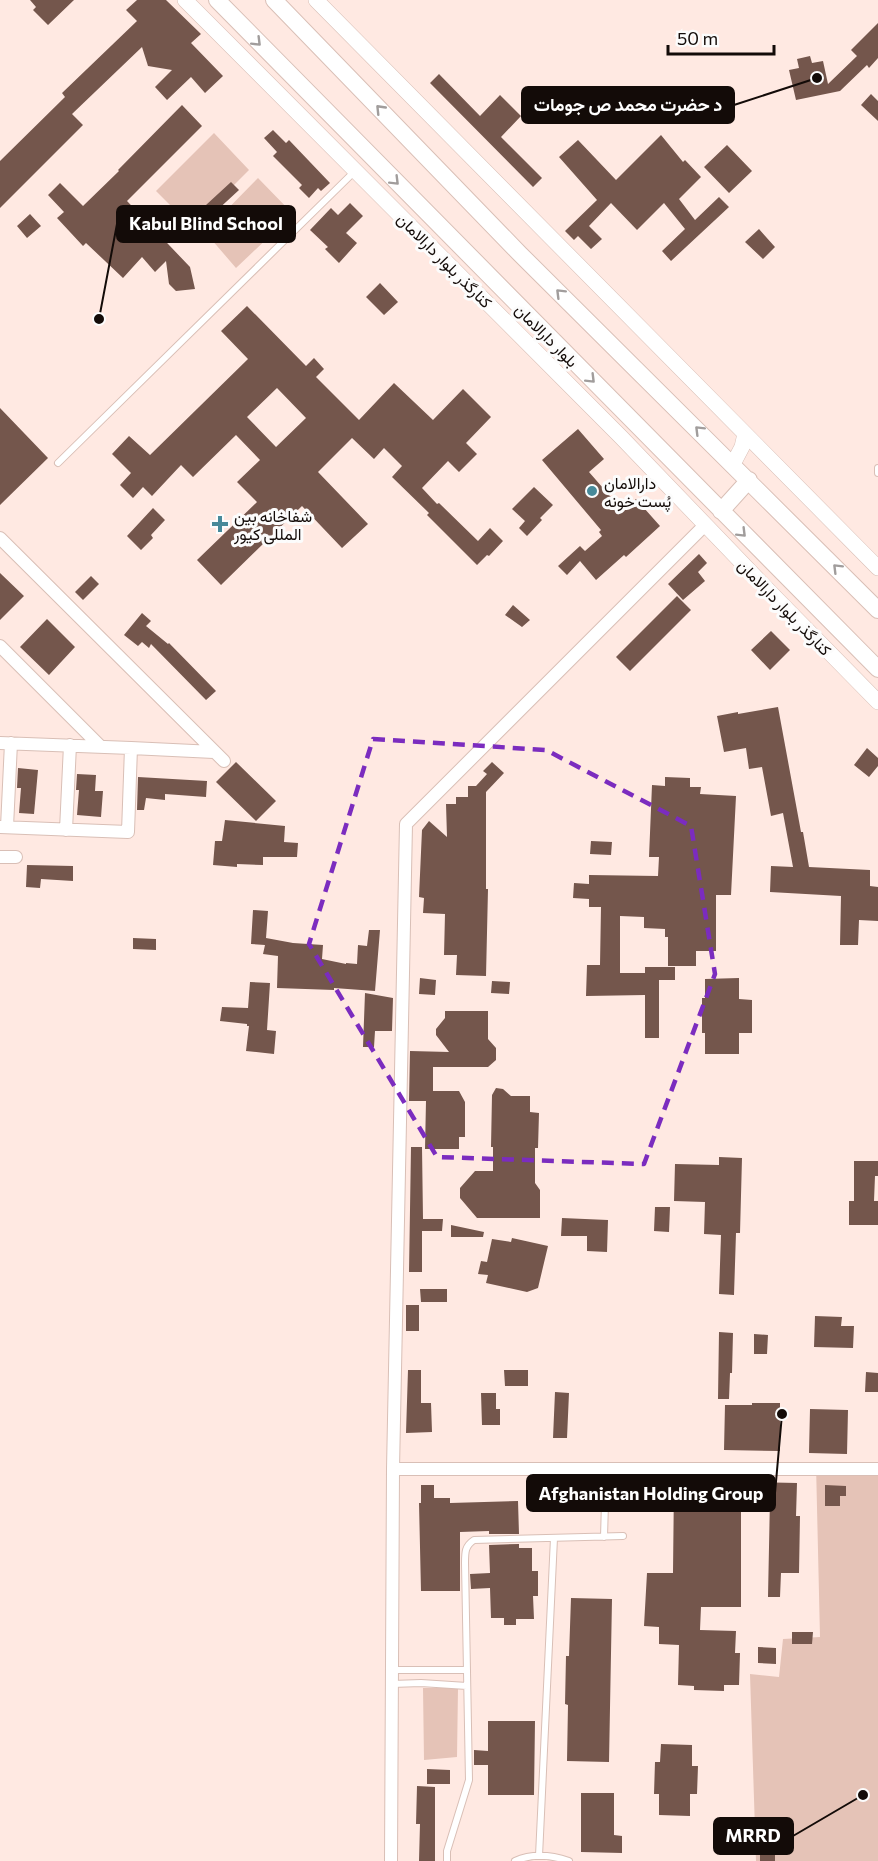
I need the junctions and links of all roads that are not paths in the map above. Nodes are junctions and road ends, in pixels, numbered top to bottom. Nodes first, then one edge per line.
1 (185, 0) edge
2 (217, 0) edge
3 (274, 0) edge
4 (316, 0) edge
5 (355, 171) junction
6 (745, 434) junction
7 (58, 463) dead end
8 (733, 464) junction
9 (878, 468) edge
10 (878, 473) edge
11 (749, 480) junction
12 (721, 511) junction
13 (705, 525) junction
14 (0, 538) edge
15 (878, 568) edge
16 (878, 610) edge
17 (0, 646) edge
18 (878, 669) edge
19 (878, 702) edge
20 (5, 743) edge
21 (70, 746) junction
22 (101, 747) junction
23 (131, 748) junction
24 (214, 752) junction
25 (224, 761) dead end
26 (4, 827) edge
27 (66, 830) junction
28 (0, 857) edge
29 (16, 857) dead end
30 (393, 1469) junction
31 (606, 1469) junction
32 (878, 1469) edge
33 (623, 1536) dead end
34 (604, 1537) junction
35 (554, 1538) junction
36 (392, 1670) junction
37 (467, 1670) junction
38 (392, 1684) junction
39 (467, 1686) junction
40 (539, 1856) junction
41 (390, 1861) edge
42 (447, 1861) edge
43 (515, 1861) edge
44 (569, 1861) edge

1 - 5 street, کنارگذر بلوار دارالامان
2 -> 12 main road, بلوار دارالامان
8 -> 3 main road
4 - 6 street
5 - 7 lane
5 - 13 street, کنارگذر بلوار دارالامان
6 - 8 street
6 - 15 street
8 - 11 main road
9 - 10 lane
11 - 12 main road
16 -> 11 main road
12 -> 18 main road, بلوار دارالامان
13 - 19 street, کنارگذر بلوار دارالامان
13 - 30 street
14 - 24 street
17 - 22 street
20 - 21 street
20 - 26 street
21 - 22 street
21 - 27 street
22 - 23 street
23 - 24 street
23 - 27 street
24 - 25 street
26 - 27 street
28 - 29 street
30 - 31 street
30 - 36 street
31 - 32 street
31 - 34 lane
33 - 34 lane
34 - 35 lane
35 - 37 lane
35 - 40 lane
36 - 37 lane
36 - 38 street
37 - 39 lane
38 - 39 lane
38 - 41 street
39 - 42 lane
40 - 43 lane
40 - 44 lane

